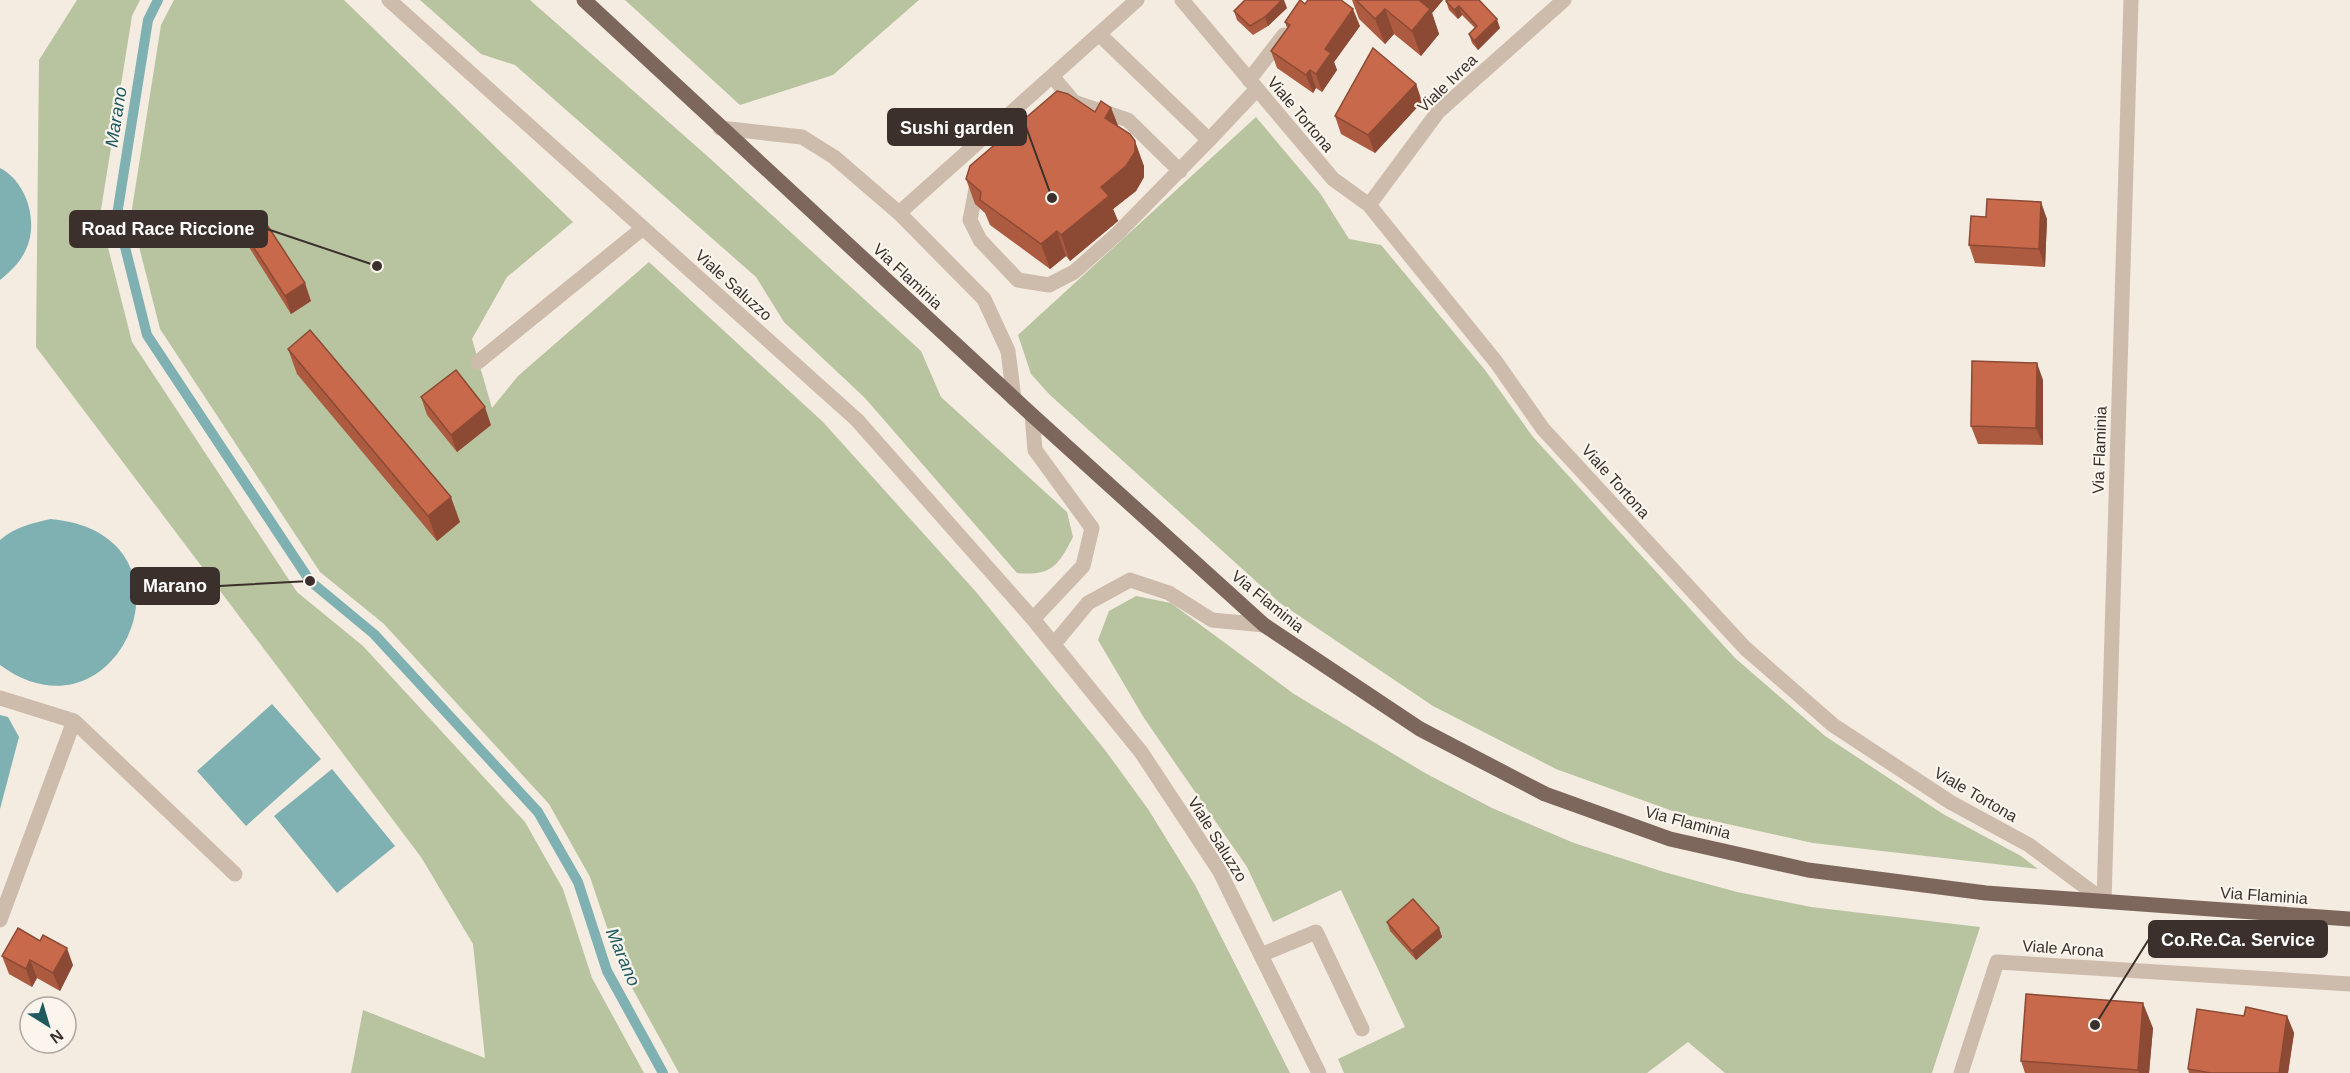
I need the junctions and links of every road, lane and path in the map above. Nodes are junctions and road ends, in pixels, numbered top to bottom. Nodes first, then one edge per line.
1 (389, 0) edge
2 (584, 0) edge
3 (1137, 0) edge
4 (1182, 0) edge
5 (1564, 0) edge
6 (2130, 0) edge
7 (1291, 27) edge
8 (1091, 37) junction
9 (1044, 78) junction
10 (1253, 84) junction
11 (1074, 102) junction
12 (1056, 118) edge
13 (720, 128) junction
14 (1209, 140) junction
15 (1180, 171) junction
16 (994, 173) edge
17 (1369, 205) junction
18 (899, 213) junction
19 (643, 228) junction
20 (478, 362) dead end
21 (1014, 399) junction
22 (1032, 415) junction
23 (1033, 619) junction
24 (1264, 625) junction
25 (1054, 644) junction
26 (0, 699) edge
27 (74, 721) junction
28 (235, 874) dead end
29 (2103, 901) junction
30 (2350, 919) edge
31 (0, 920) edge
32 (1261, 955) junction
33 (2350, 984) edge
34 (1362, 1029) dead end
35 (1319, 1073) edge
36 (1961, 1073) edge

1 - 19 street, Viale Saluzzo
2 - 13 main road, Via Flaminia
3 - 8 street
4 - 10 street, Viale Tortona
5 - 17 street, Viale Ivrea
6 - 29 street, Via Flaminia
7 - 10 street
8 - 9 street
8 - 14 street
9 - 11 street
9 - 18 street
10 - 14 street
10 - 17 street, Viale Tortona
11 - 12 street
11 - 15 street
13 - 18 street
13 - 21 main road, Via Flaminia
14 - 15 street
15 - 16 street
17 - 29 street, Viale Tortona
18 - 21 street
19 - 20 street
19 - 23 street, Viale Saluzzo
21 - 22 main road, Via Flaminia
22 - 23 street
22 - 24 main road, Via Flaminia
23 - 25 street, Viale Saluzzo
24 - 25 street
24 - 29 main road, Via Flaminia
25 - 32 street, Viale Saluzzo
26 - 27 street
27 - 28 street
27 - 31 street
29 - 30 main road, Via Flaminia
32 - 34 street
32 - 35 street, Viale Saluzzo
33 - 36 street, Viale Arona

